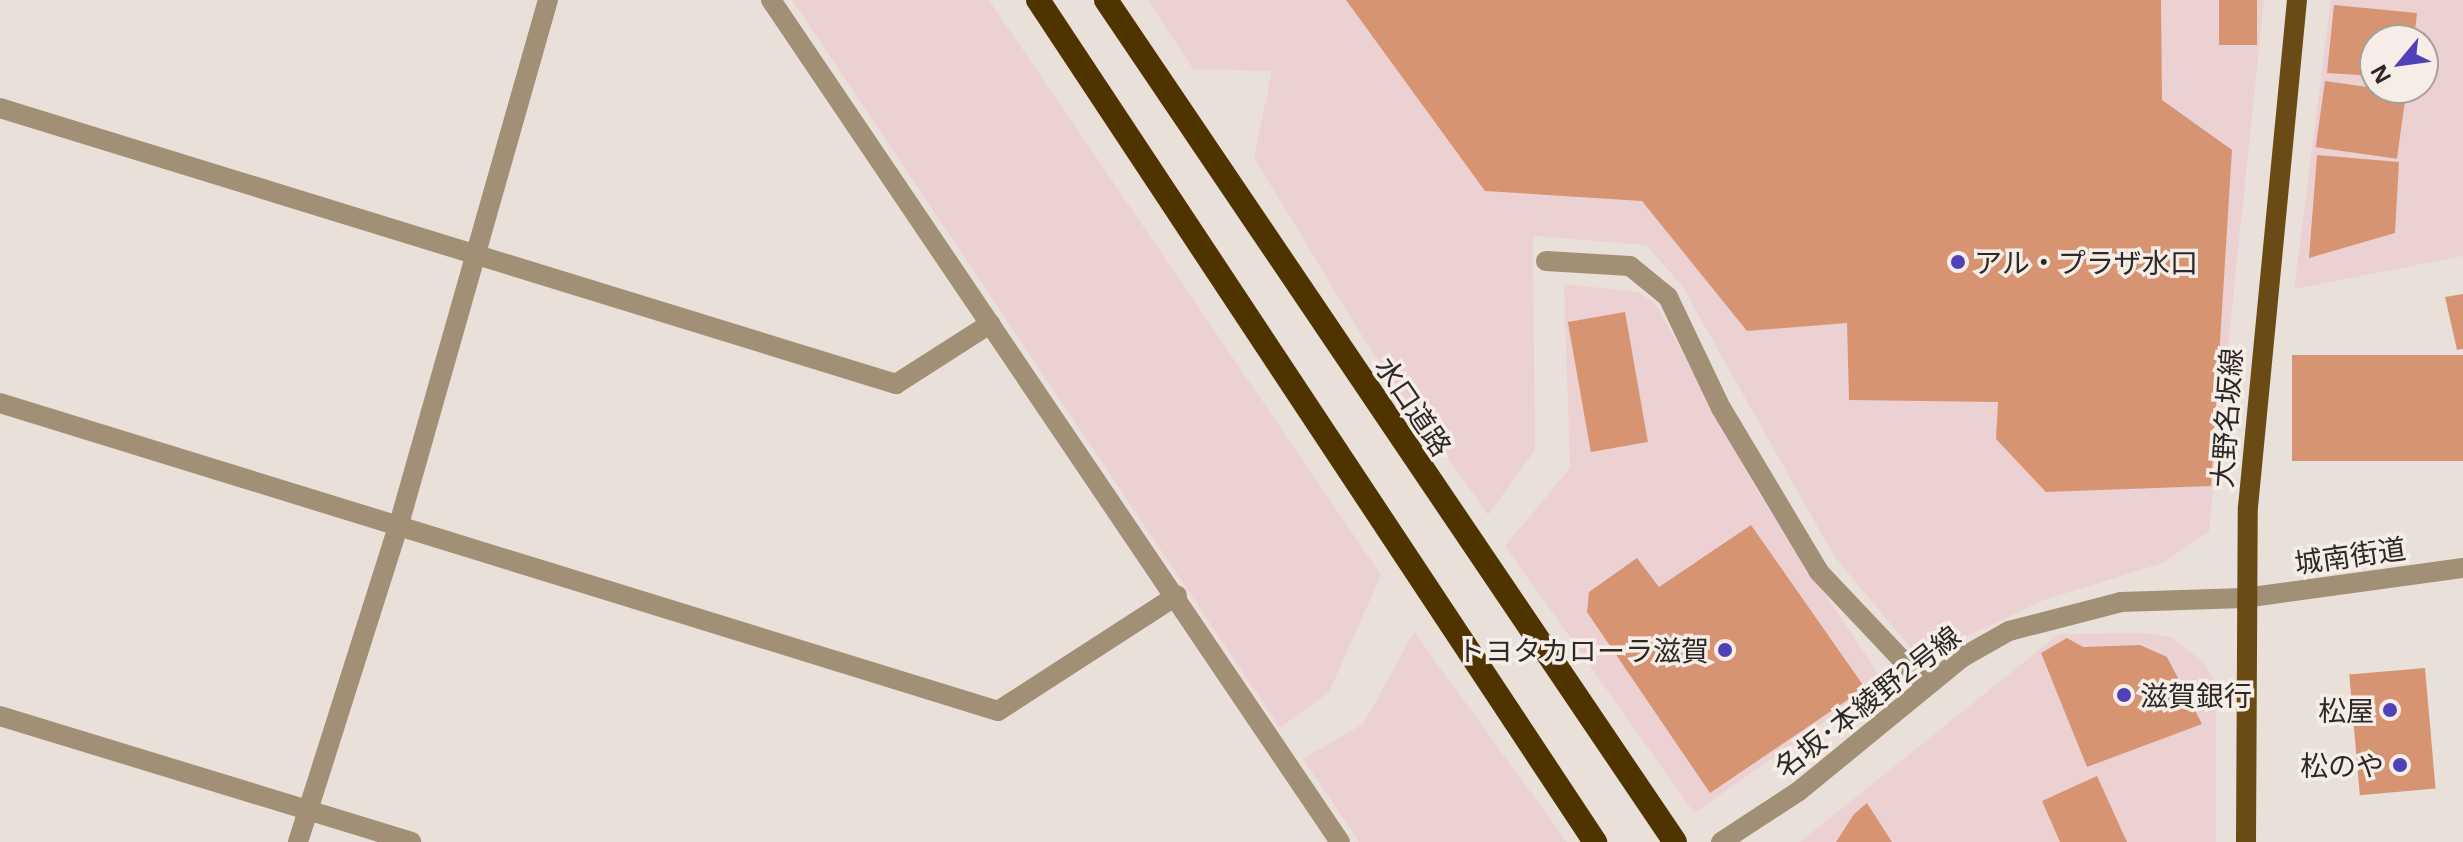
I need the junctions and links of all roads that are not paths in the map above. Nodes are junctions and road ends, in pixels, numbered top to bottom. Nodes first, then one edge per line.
1 (548, 0) edge
2 (771, 0) edge
3 (1038, 0) edge
4 (1106, 0) edge
5 (2297, 0) edge
6 (0, 108) edge
7 (476, 251) junction
8 (1546, 261) dead end
9 (990, 324) junction
10 (0, 403) edge
11 (399, 524) junction
12 (2463, 568) edge
13 (1177, 595) junction
14 (2244, 598) junction
15 (1926, 685) junction
16 (0, 716) edge
17 (307, 809) junction
18 (298, 842) edge
19 (411, 842) edge
20 (1340, 842) edge
21 (1595, 842) edge
22 (1675, 842) edge
23 (1721, 842) edge
24 (2246, 842) edge

1 - 7 street
2 - 9 street
3 - 21 highway
4 - 22 highway, 水口道路
5 - 14 main road, 大野名坂線
6 - 7 street
7 - 9 street
7 - 11 street
8 - 15 street
9 - 13 street
10 - 11 street
11 - 13 street
11 - 17 street
12 - 14 street, 城南街道
13 - 20 street
14 - 15 street, 名坂･本綾野2号線
14 - 24 main road, 大野名坂線
15 - 23 street, 名坂･本綾野2号線
16 - 17 street
17 - 18 street
17 - 19 street

